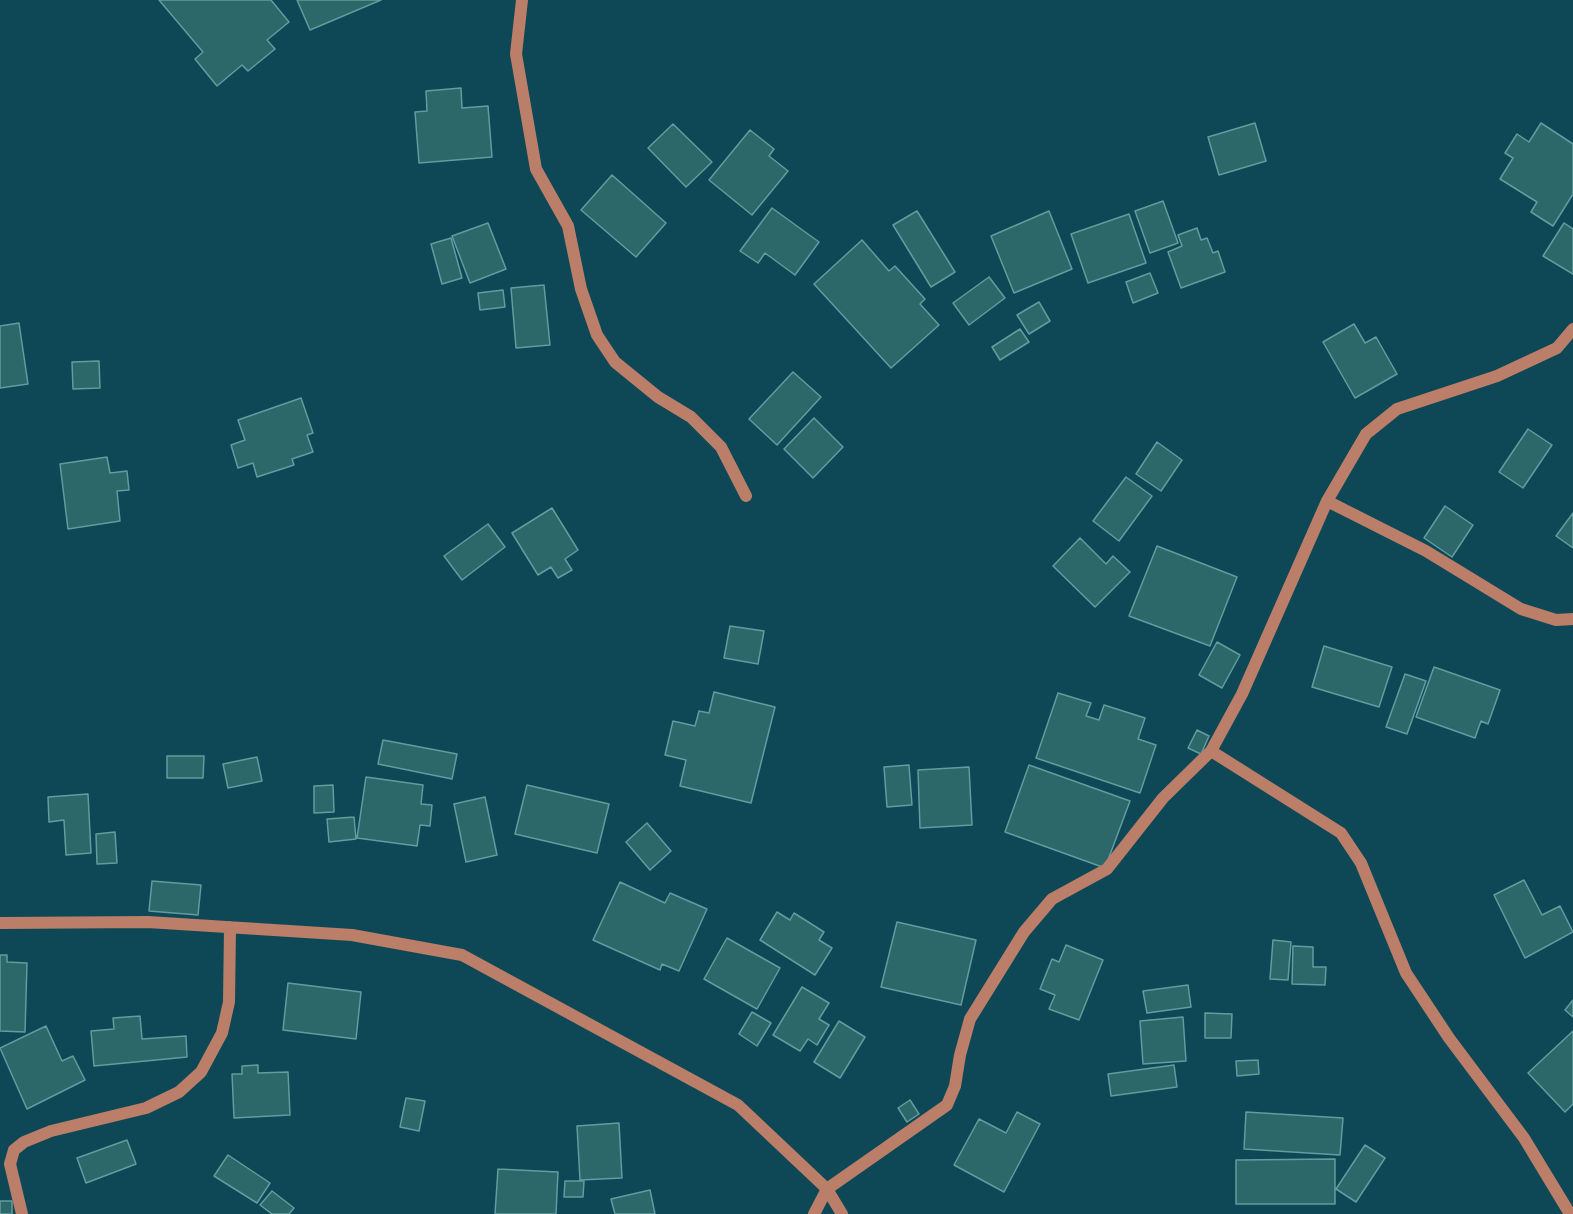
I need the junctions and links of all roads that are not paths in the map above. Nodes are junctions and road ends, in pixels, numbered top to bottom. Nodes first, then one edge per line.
1 (522, 0) edge
2 (1573, 329) edge
3 (746, 496) dead end
4 (1327, 501) junction
5 (1573, 619) edge
6 (1212, 751) junction
7 (0, 923) edge
8 (230, 927) junction
9 (827, 1189) junction
10 (22, 1214) edge
11 (814, 1214) edge
12 (842, 1214) edge
13 (1570, 1214) edge

1 - 3 street
2 - 4 street
4 - 5 street
4 - 6 street
6 - 9 street
6 - 13 street
7 - 8 street
8 - 9 street
8 - 10 street
9 - 11 street
9 - 12 street

